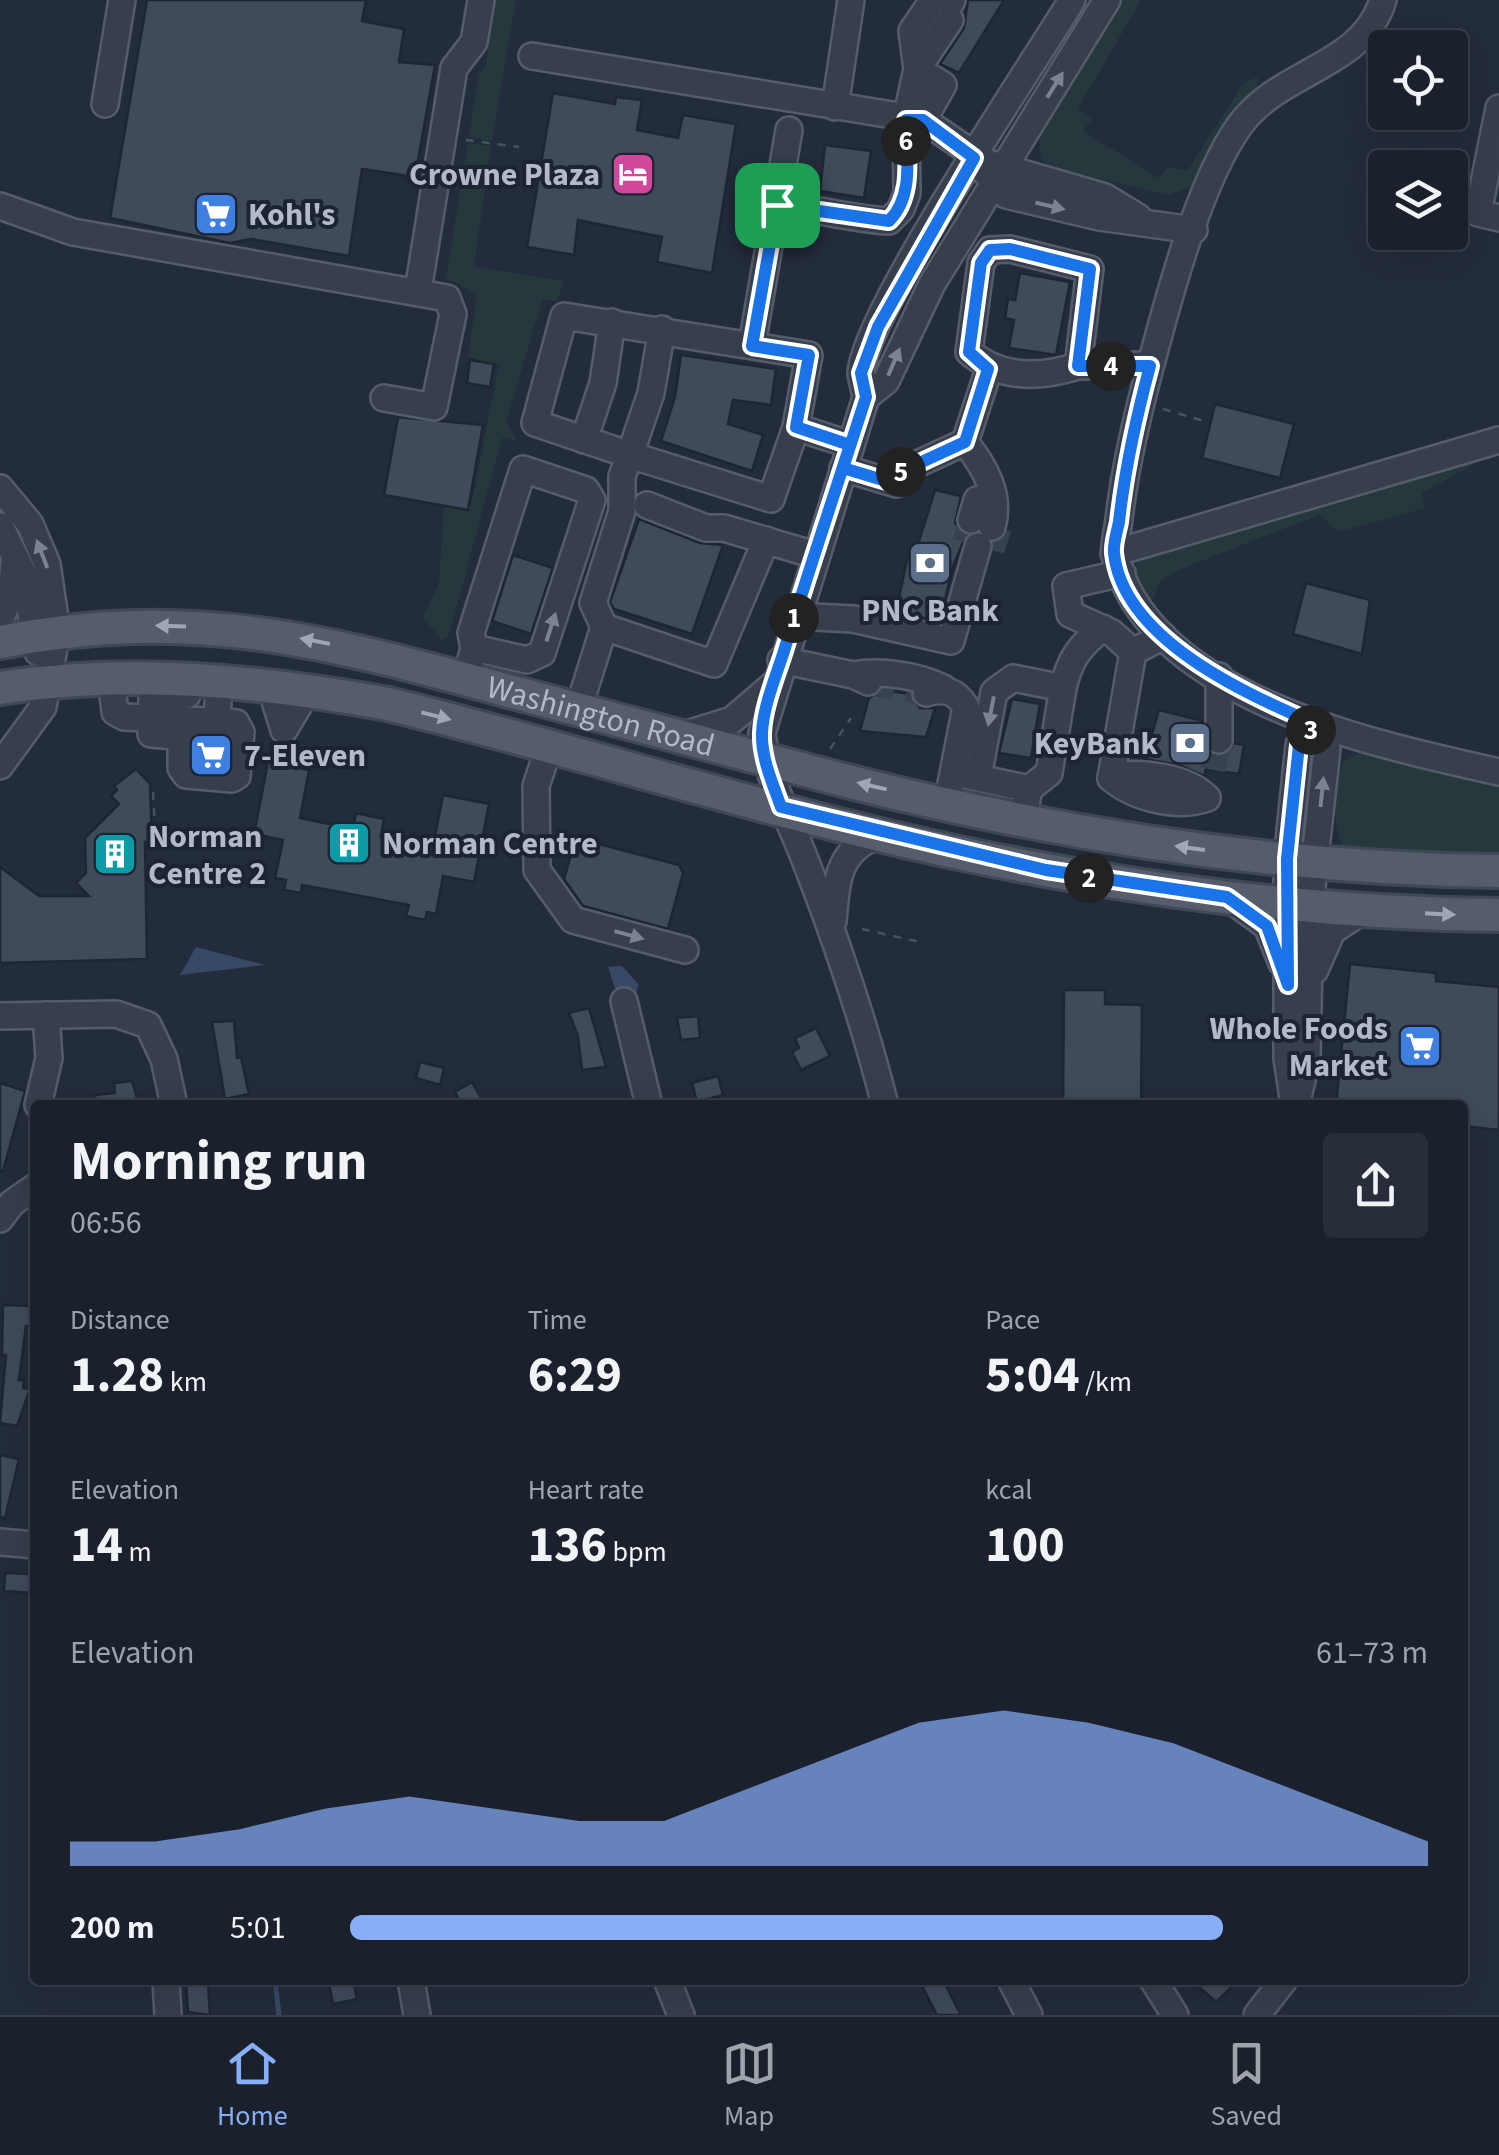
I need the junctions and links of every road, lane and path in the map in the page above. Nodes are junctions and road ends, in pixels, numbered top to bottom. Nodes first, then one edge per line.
1 (122, 0) edge
2 (481, 0) edge
3 (852, 0) edge
4 (1072, 0) edge
5 (1107, 0) edge
6 (1384, 0) edge
7 (950, 6) edge
8 (532, 56) dead end
9 (917, 62) junction
10 (106, 104) dead end
11 (834, 107) junction
12 (1499, 108) edge
13 (915, 120) junction
14 (789, 130) dead end
15 (468, 140) dead end
16 (519, 147) dead end
17 (974, 158) junction
18 (999, 177) junction
19 (777, 205) junction
20 (0, 206) edge
21 (1499, 218) edge
22 (1194, 230) junction
23 (418, 291) junction
24 (612, 322) junction
25 (662, 330) junction
26 (752, 346) junction
27 (1078, 366) junction
28 (1150, 366) junction
29 (988, 369) junction
30 (866, 397) junction
31 (384, 398) dead end
32 (1141, 402) junction
33 (1204, 421) dead end
34 (796, 427) junction
35 (584, 440) junction
36 (1499, 440) edge
37 (965, 442) junction
38 (630, 454) junction
39 (847, 457) junction
40 (0, 488) edge
41 (592, 500) junction
42 (631, 506) junction
43 (0, 526) edge
44 (766, 540) junction
45 (14, 554) junction
46 (815, 555) junction
47 (1118, 563) junction
48 (795, 616) junction
49 (0, 620) edge
50 (604, 627) junction
51 (1103, 628) junction
52 (46, 634) junction
53 (1163, 636) junction
54 (0, 642) edge
55 (474, 648) junction
56 (1133, 652) junction
57 (778, 672) junction
58 (1219, 676) junction
59 (110, 679) junction
60 (466, 680) junction
61 (46, 681) junction
62 (0, 688) edge
63 (1062, 688) junction
64 (1256, 696) junction
65 (218, 703) junction
66 (578, 710) junction
67 (851, 718) dead end
68 (150, 719) junction
69 (1316, 724) junction
70 (680, 736) junction
71 (181, 738) junction
72 (549, 746) junction
73 (829, 750) dead end
74 (765, 759) junction
75 (0, 766) edge
76 (1213, 770) tunnel mouth
77 (1499, 772) edge
78 (959, 778) junction
79 (153, 792) dead end
80 (1026, 805) junction
81 (781, 807) junction
82 (881, 834) junction
83 (156, 848) dead end
84 (1301, 860) junction
85 (1499, 871) edge
86 (1227, 897) junction
87 (1300, 904) junction
88 (1364, 910) junction
89 (1499, 915) edge
90 (862, 930) dead end
91 (832, 931) junction
92 (920, 942) dead end
93 (685, 950) dead end
94 (1298, 989) junction
95 (624, 1001) dead end
96 (46, 1015) junction
97 (0, 1016) edge
98 (38, 1100) edge
99 (173, 1100) edge
100 (648, 1100) edge
101 (883, 1100) edge
102 (1296, 1100) edge
103 (30, 1191) edge
104 (0, 1218) edge
105 (0, 1542) edge
106 (30, 1545) edge
107 (166, 1985) edge
108 (412, 1985) edge
109 (669, 1985) edge
110 (1014, 1985) edge
111 (1157, 1985) edge
112 (1280, 1985) edge
113 (168, 2015) edge
114 (417, 2015) edge
115 (681, 2015) edge
116 (1029, 2015) edge
117 (1175, 2015) edge
118 (1256, 2015) edge

1 - 10 street
2 - 23 street
3 - 11 street
4 - 17 street
18 -> 5 street
6 - 22 street
7 - 9 street
8 - 11 street
9 - 13 street
9 - 13 street
11 - 13 street
12 - 21 street
13 - 17 street
13 - 19 street
14 - 19 street
15 - 16 path
17 - 18 street
17 - 30 street
18 - 22 street
30 -> 18 street
19 - 26 street
20 - 23 street
22 - 28 street
23 - 31 street
24 - 25 street
24 - 35 street
24 - 35 street
25 - 26 street
25 - 38 street
26 - 34 street
27 - 28 street
27 - 29 street
27 - 29 street
28 - 32 street
29 - 37 street
30 - 39 street
32 - 33 path
32 - 47 street
34 - 38 street
34 - 39 street
35 - 38 street
36 - 47 street
37 - 39 street
37 - 48 street
38 - 42 street
39 - 46 street
52 -> 40 street
41 - 42 street
55 -> 41 street
41 - 55 street
42 - 44 street
42 - 50 street
43 - 45 street
44 - 46 street
44 - 50 street
45 - 49 street
45 - 52 street
46 - 48 street
47 - 51 street
47 - 53 street
48 - 57 street
50 - 66 street
51 - 56 street
51 - 63 street
52 - 54 main road, Washington Road
60 -> 52 main road, Washington Road
52 - 61 street
53 - 56 street
53 - 58 street
55 - 60 street
56 - 76 street
57 - 70 street
57 - 74 street
57 - 78 street
58 - 64 street
58 - 64 street
59 - 61 main road, Washington Road
59 - 65 main road, Washington Road
59 - 68 street
60 - 66 main road, Washington Road
61 - 62 main road, Washington Road
61 - 75 street
63 -> 78 street
63 - 80 street
64 - 69 street
65 - 68 street
65 - 71 street
65 - 71 street
65 -> 72 main road, Washington Road
66 - 70 main road, Washington Road
67 - 73 path
68 - 71 street
69 - 77 street
69 - 84 street
70 - 74 main road, Washington Road
72 - 81 main road, Washington Road
72 -> 93 street
78 -> 74 main road, Washington Road
74 - 81 street
78 - 80 main road, Washington Road
79 - 83 path
84 -> 80 main road, Washington Road
81 - 82 main road, Washington Road
81 - 91 street
82 - 86 main road, Washington Road
82 - 91 street
84 - 85 main road, Washington Road
84 - 87 street
86 - 87 main road, Washington Road
86 - 94 street
87 - 88 main road, Washington Road
87 - 94 street
88 -> 89 main road, Washington Road
88 - 94 street
90 - 92 path
91 - 101 street
94 - 102 street
95 - 100 street
96 - 97 street
96 - 98 street
96 - 99 street
103 - 104 street
105 - 106 street
107 - 113 street
108 - 114 street
109 - 115 street
110 - 116 street
111 - 117 street
112 - 118 street

